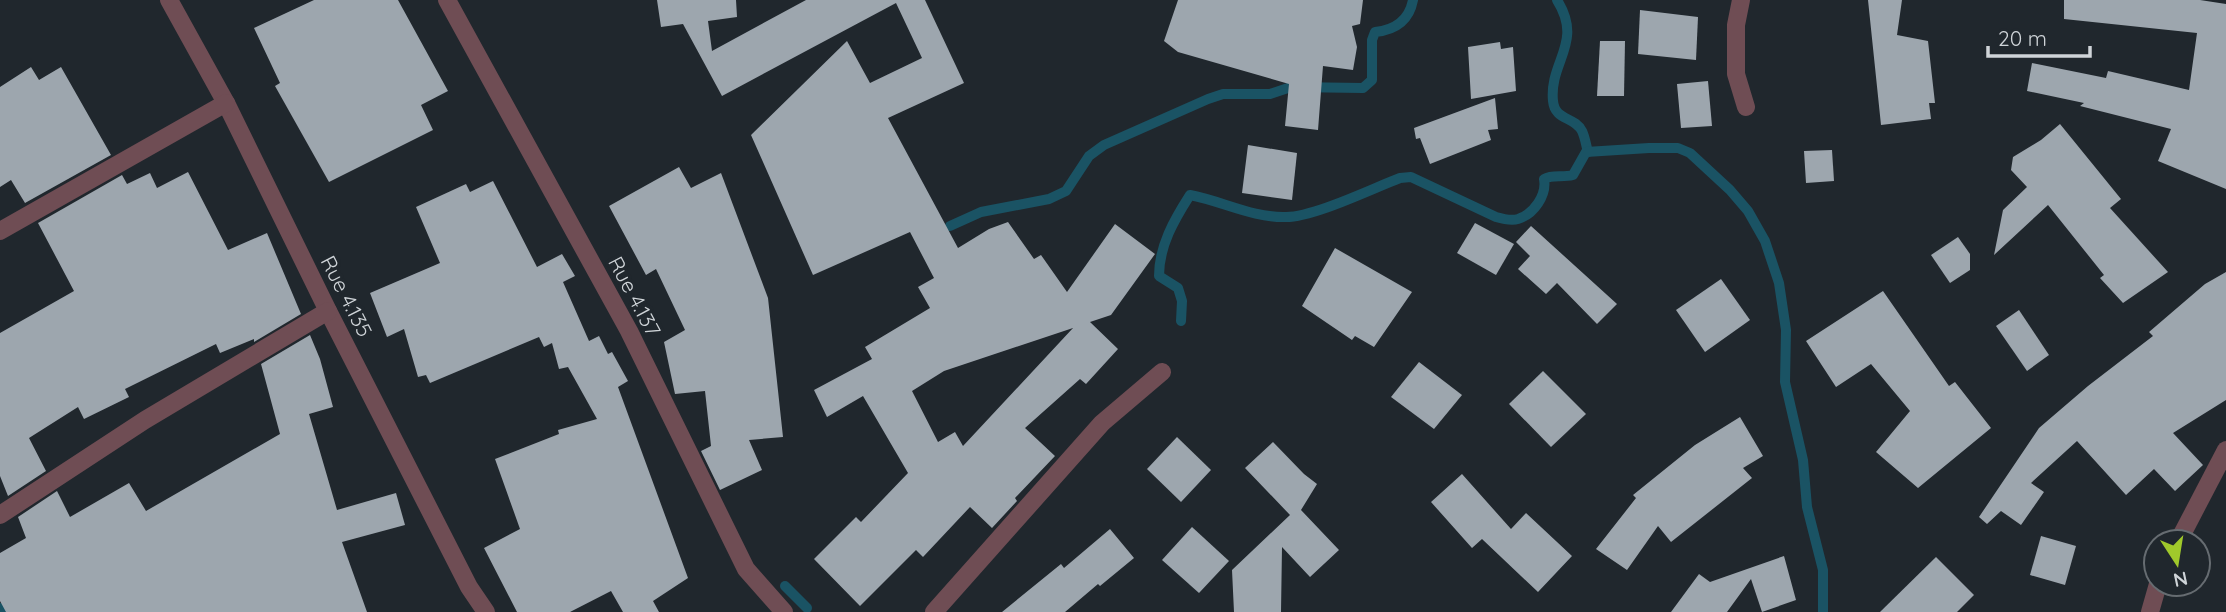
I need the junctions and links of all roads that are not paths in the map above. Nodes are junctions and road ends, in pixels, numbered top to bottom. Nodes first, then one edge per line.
1 (169, 0) edge
2 (447, 0) edge
3 (1741, 0) edge
4 (226, 103) junction
5 (1746, 107) dead end
6 (0, 231) edge
7 (328, 311) junction
8 (1162, 372) dead end
9 (2226, 450) edge
10 (0, 515) edge
11 (2185, 528) edge
12 (486, 612) edge
13 (783, 612) edge
14 (934, 612) edge

1 - 4 street, Rue 4.135
2 - 13 street, Rue 4.137
3 - 5 street
4 - 6 street
4 - 7 street, Rue 4.135
7 - 10 street
7 - 12 street, Rue 4.135
8 - 14 street
9 - 11 street

